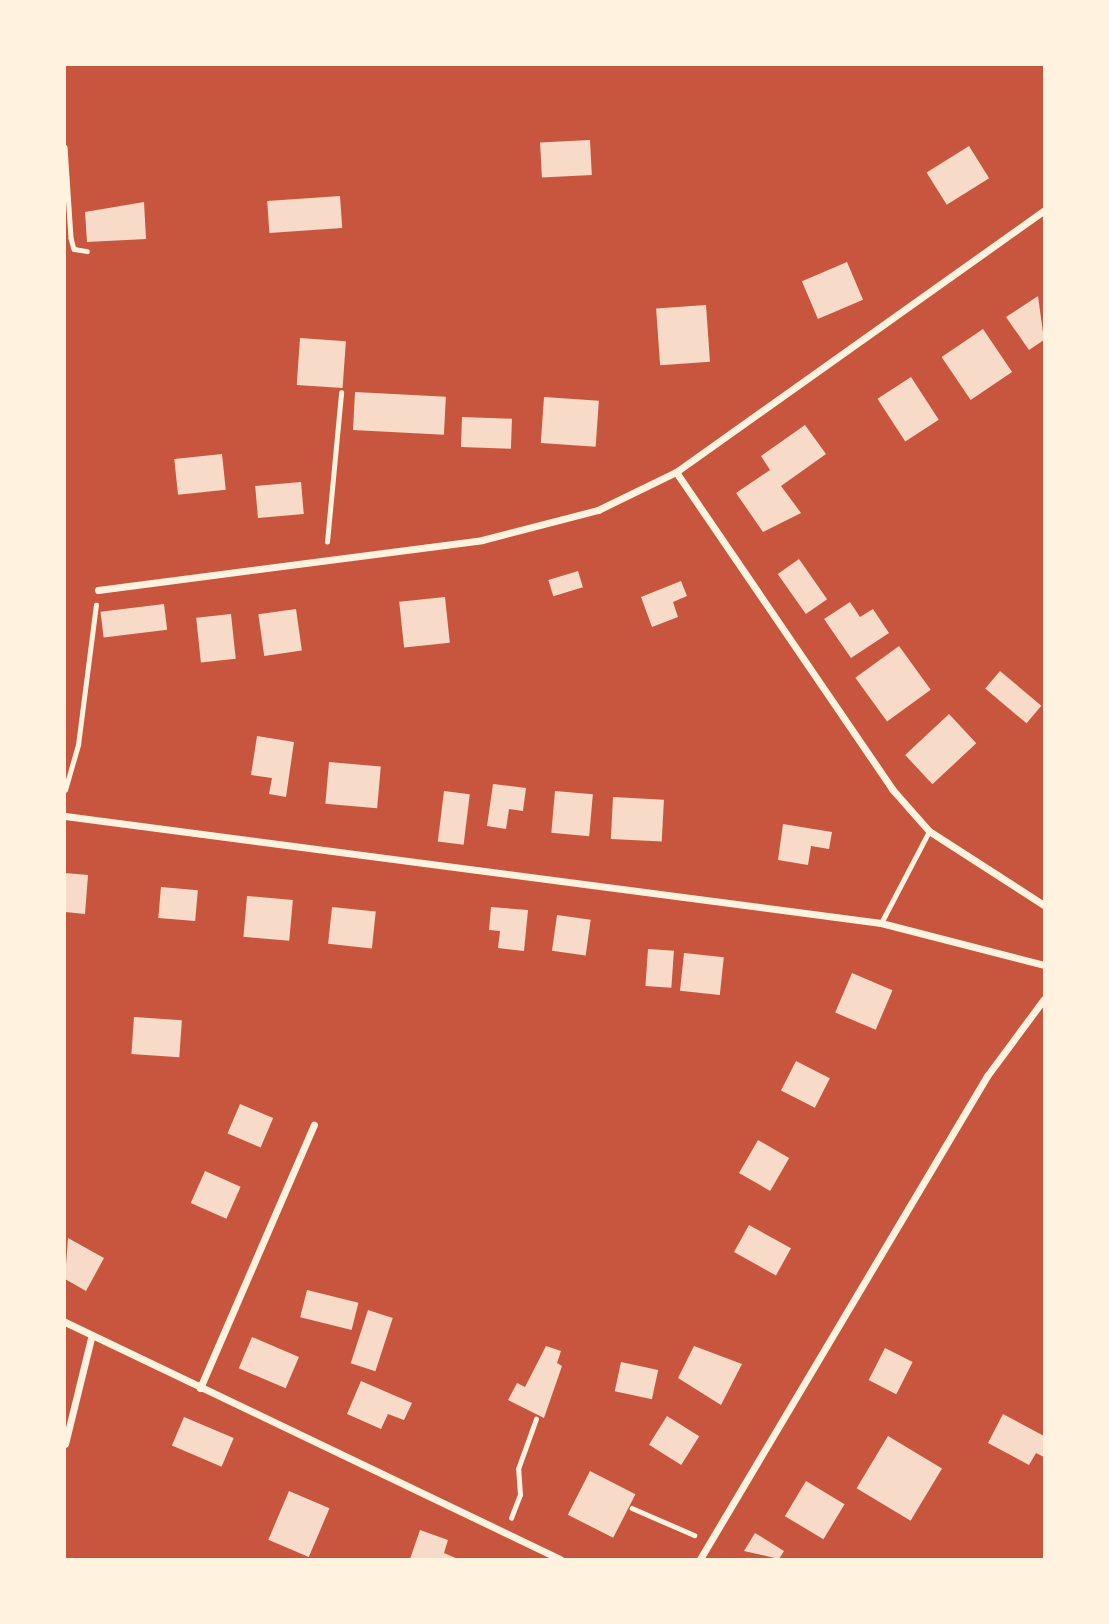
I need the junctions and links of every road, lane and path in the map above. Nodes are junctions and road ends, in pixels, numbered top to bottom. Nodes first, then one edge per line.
1 (65, 147) edge
2 (1044, 210) edge
3 (88, 251) dead end
4 (341, 393) dead end
5 (676, 472) junction
6 (326, 561) junction
7 (98, 590) joint
8 (65, 790) edge
9 (65, 816) edge
10 (929, 831) junction
11 (1044, 905) edge
12 (881, 923) junction
13 (1044, 965) edge
14 (1044, 999) edge
15 (314, 1125) dead end
16 (65, 1322) edge
17 (91, 1338) junction
18 (200, 1388) junction
19 (536, 1419) dead end
20 (65, 1444) edge
21 (632, 1508) dead end
22 (501, 1531) junction
23 (710, 1543) junction
24 (560, 1559) edge
25 (700, 1559) edge

1 - 3 path
2 - 5 street
4 - 6 path
5 - 6 street
5 - 10 street
6 - 7 street
7 - 8 path
9 - 12 street
10 - 11 street
10 - 12 lane
12 - 13 street
14 - 23 street
15 - 18 street
16 - 17 street
17 - 18 street
17 - 20 street
18 - 22 street
19 - 22 path
21 - 23 path
22 - 24 street
23 - 25 street

